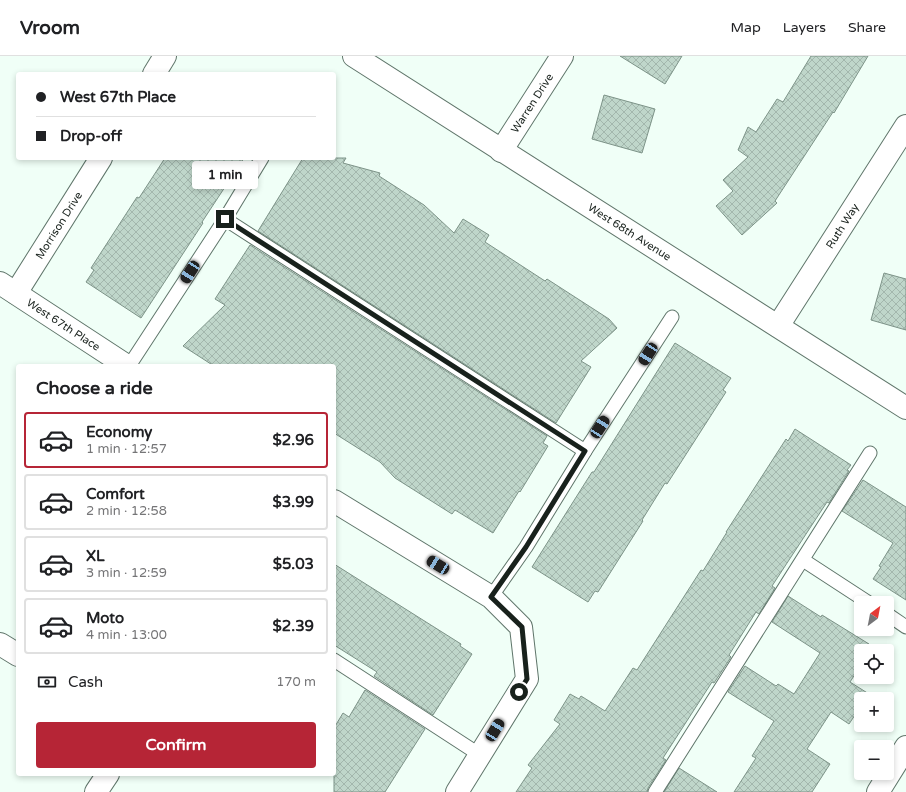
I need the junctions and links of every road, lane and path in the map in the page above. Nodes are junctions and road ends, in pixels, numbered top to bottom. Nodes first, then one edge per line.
1 (165, 56) edge
2 (354, 56) edge
3 (562, 56) edge
4 (155, 72) edge
5 (906, 126) edge
6 (501, 150) junction
7 (100, 160) edge
8 (261, 160) edge
9 (225, 219) junction
10 (8, 288) edge
11 (672, 317) dead end
12 (778, 326) junction
13 (125, 364) edge
14 (129, 364) edge
15 (906, 408) edge
16 (585, 451) junction
17 (870, 453) dead end
18 (336, 502) edge
19 (802, 560) junction
20 (858, 596) edge
21 (491, 597) junction
22 (894, 619) edge
23 (906, 627) edge
24 (336, 661) edge
25 (906, 748) edge
26 (480, 755) junction
27 (107, 776) edge
28 (96, 792) edge
29 (457, 792) edge
30 (655, 792) edge
31 (878, 792) edge

1 - 4 street
2 - 6 street, West 68th Avenue
3 - 6 street, Warren Drive
5 - 12 street, Ruth Way
6 - 12 street, West 68th Avenue
7 - 10 street, Morrison Drive
8 - 9 lane
9 - 14 lane
9 - 16 lane
10 - 13 street, West 67th Place
11 - 16 lane
12 - 15 street, West 68th Avenue
16 - 21 lane
17 - 19 lane
18 - 21 street
19 - 20 lane
19 - 30 lane
21 - 26 street
22 - 23 lane
24 - 26 lane
25 - 31 street
26 - 29 street
27 - 28 street

